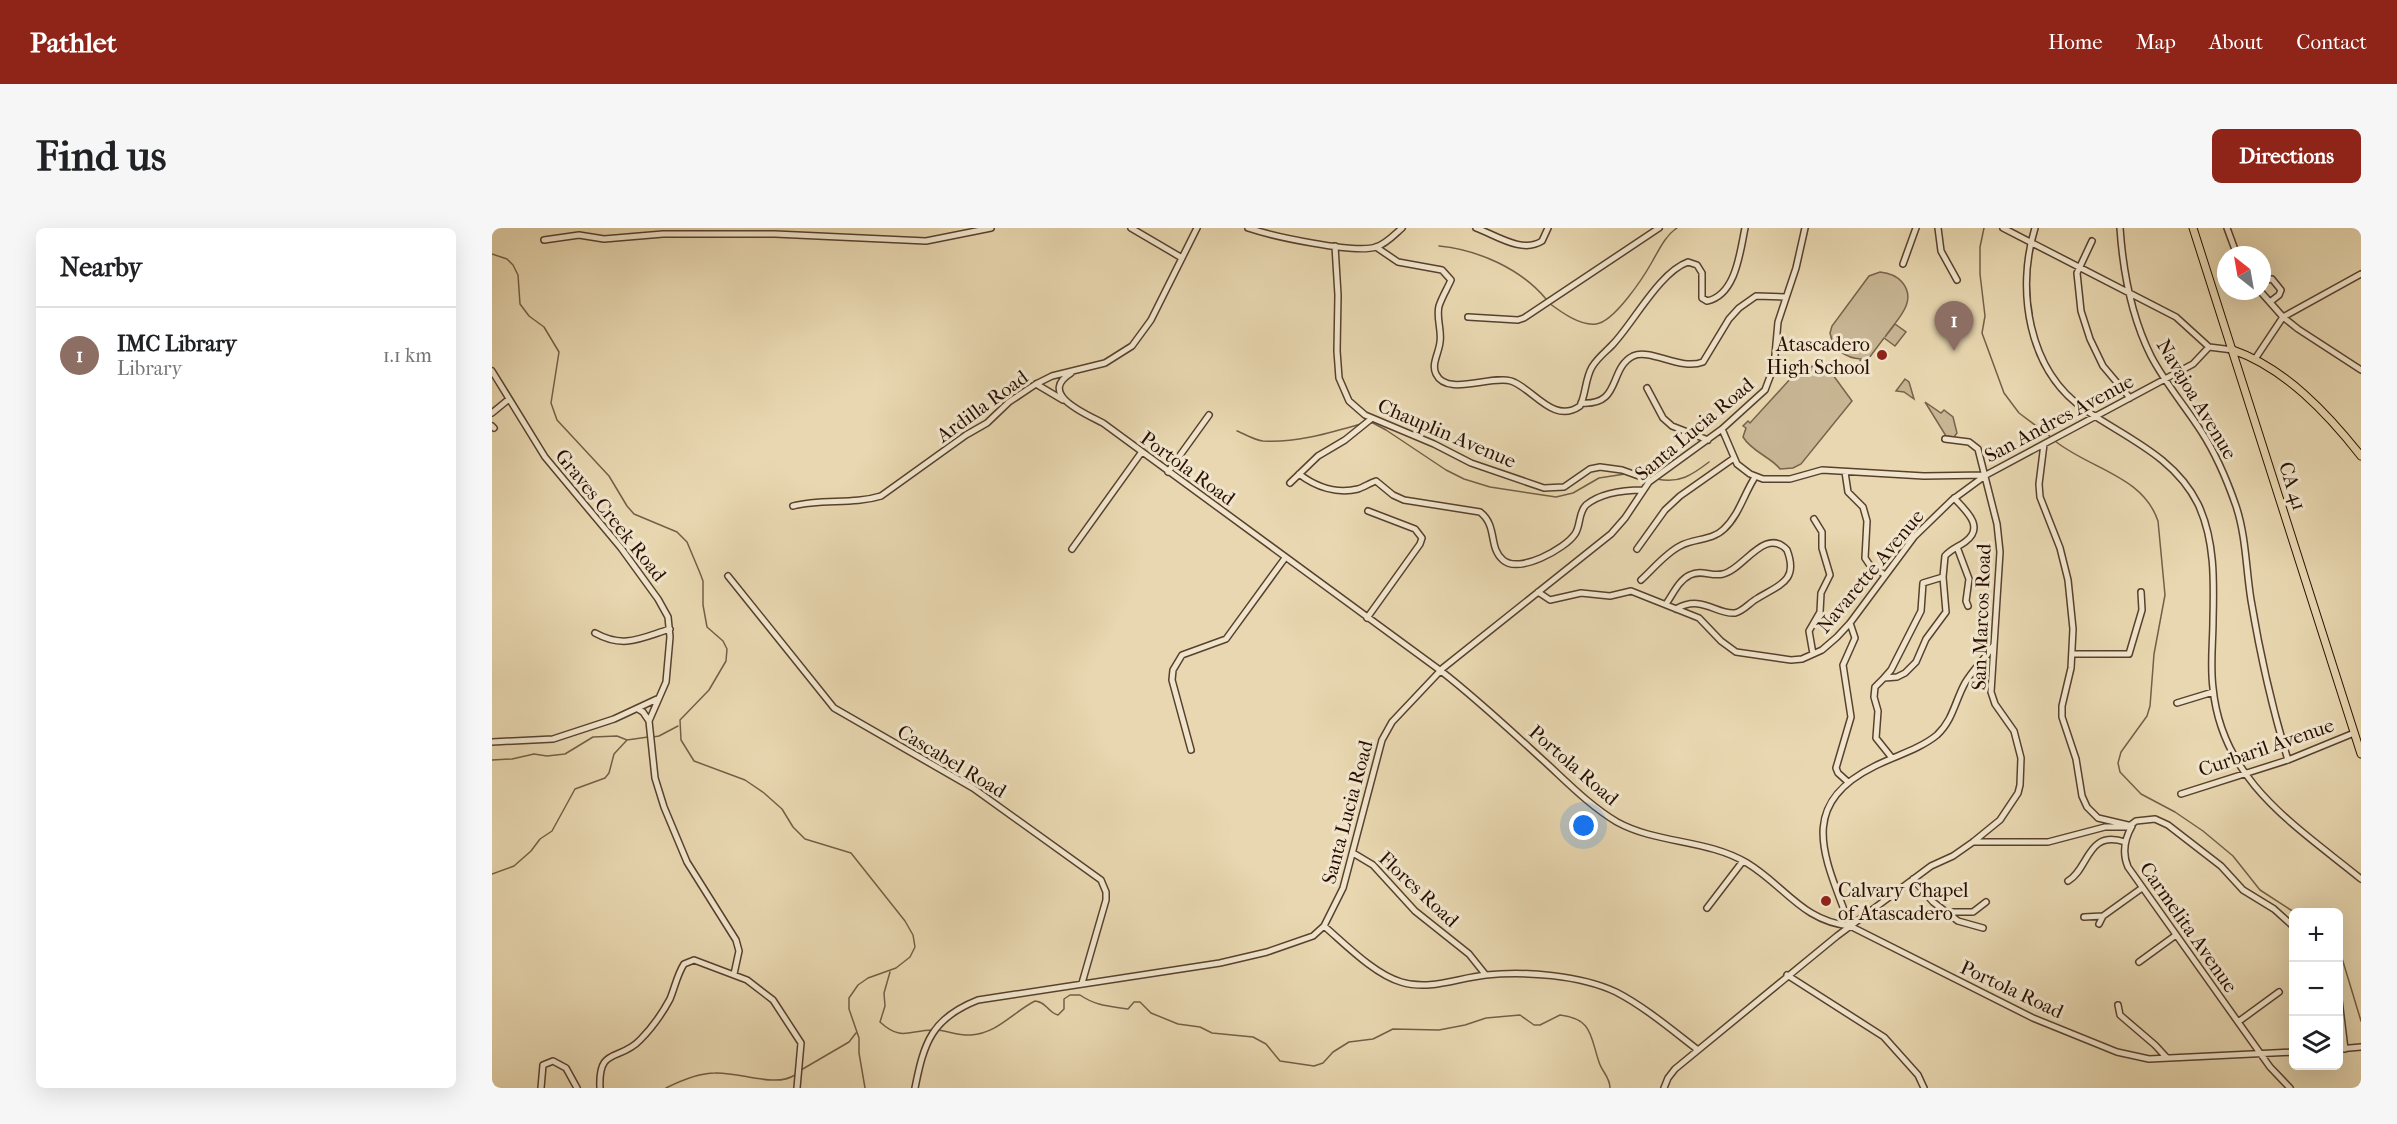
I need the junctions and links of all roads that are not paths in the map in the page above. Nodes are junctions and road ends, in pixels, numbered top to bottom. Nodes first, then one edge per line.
1 (991, 228) edge
2 (1131, 228) edge
3 (1197, 228) edge
4 (1248, 228) edge
5 (1402, 228) edge
6 (1476, 228) edge
7 (1548, 228) edge
8 (1659, 228) edge
9 (1745, 228) edge
10 (1805, 228) edge
11 (1916, 228) edge
12 (1938, 228) edge
13 (2003, 228) edge
14 (2035, 228) edge
15 (2120, 228) edge
16 (2193, 228) edge
17 (2227, 228) edge
18 (544, 240) dead end
19 (2092, 241) dead end
20 (2031, 244) junction
21 (1335, 246) junction
22 (2234, 246) edge
23 (1376, 247) junction
24 (1182, 258) junction
25 (1903, 264) dead end
26 (2078, 268) junction
27 (2360, 276) edge
28 (2271, 279) edge
29 (1957, 280) dead end
30 (2129, 294) junction
31 (1785, 297) junction
32 (2270, 302) joint
33 (1468, 317) dead end
34 (2283, 317) junction
35 (2209, 347) junction
36 (2233, 350) junction
37 (2254, 359) junction
38 (2361, 370) edge
39 (492, 371) edge
40 (1071, 373) junction
41 (2165, 380) junction
42 (1036, 384) junction
43 (1647, 388) dead end
44 (2130, 398) junction
45 (509, 399) junction
46 (1067, 402) junction
47 (1581, 403) junction
48 (492, 413) edge
49 (1209, 415) dead end
50 (2097, 416) junction
51 (1371, 419) junction
52 (1722, 429) junction
53 (1945, 439) dead end
54 (1708, 440) junction
55 (2047, 443) junction
56 (1142, 453) junction
57 (2361, 456) edge
58 (1734, 458) junction
59 (1168, 472) junction
60 (1845, 472) junction
61 (1299, 474) junction
62 (1986, 475) junction
63 (1755, 477) junction
64 (1650, 480) junction
65 (1290, 483) dead end
66 (1643, 490) junction
67 (1954, 498) junction
68 (793, 506) dead end
69 (1368, 511) dead end
70 (1814, 519) dead end
71 (1957, 547) junction
72 (1072, 549) dead end
73 (1637, 549) dead end
74 (1285, 558) junction
75 (1885, 575) junction
76 (728, 576) dead end
77 (1943, 577) junction
78 (1641, 580) dead end
79 (1538, 592) junction
80 (2141, 592) dead end
81 (1666, 604) junction
82 (1968, 606) dead end
83 (1676, 609) junction
84 (1367, 618) junction
85 (1850, 623) junction
86 (670, 629) junction
87 (595, 633) dead end
88 (1995, 644) junction
89 (1814, 654) junction
90 (2072, 654) junction
91 (1441, 671) junction
92 (1884, 678) junction
93 (2213, 693) junction
94 (657, 699) junction
95 (2177, 703) dead end
96 (638, 709) junction
97 (649, 721) junction
98 (2358, 731) edge
99 (492, 742) edge
100 (1191, 750) dead end
101 (2361, 754) edge
102 (1892, 758) junction
103 (2288, 760) junction
104 (2245, 774) junction
105 (1848, 782) junction
106 (2181, 794) dead end
107 (2132, 826) junction
108 (1974, 842) junction
109 (2125, 842) junction
110 (1353, 853) junction
111 (1743, 861) junction
112 (1913, 879) junction
113 (2361, 879) edge
114 (2068, 881) dead end
115 (2142, 888) junction
116 (1986, 902) dead end
117 (1707, 908) dead end
118 (1946, 911) junction
119 (2103, 916) junction
120 (2084, 917) dead end
121 (2289, 922) edge
122 (2099, 924) dead end
123 (1324, 926) junction
124 (1850, 926) junction
125 (1983, 928) dead end
126 (2176, 935) junction
127 (2139, 962) dead end
128 (734, 974) junction
129 (1487, 975) junction
130 (1787, 975) junction
131 (1083, 983) junction
132 (2279, 992) dead end
133 (2118, 1005) dead end
134 (2238, 1022) junction
135 (2361, 1047) edge
136 (2343, 1049) edge
137 (1698, 1050) junction
138 (2289, 1052) edge
139 (2262, 1055) junction
140 (2167, 1058) junction
141 (541, 1088) edge
142 (577, 1088) edge
143 (600, 1088) edge
144 (797, 1088) edge
145 (915, 1088) edge
146 (1664, 1088) edge
147 (1924, 1088) edge
148 (2290, 1088) edge

1 - 18 street
2 - 24 street
3 - 24 street, Ardilla Road
4 - 21 street
5 - 23 street
6 - 7 street
8 - 33 street
9 - 47 street
10 - 31 street, Santa Lucia Road
11 - 25 street
12 - 29 street
13 - 20 street
14 - 20 street
15 - 30 street, Navajoa Avenue
16 - 36 main road, CA 41 / CA 41
17 - 22 street
19 - 26 street
20 - 26 street
20 - 50 street
21 - 23 street
21 - 51 street, Chauplin Avenue
23 - 47 street
24 - 40 street, Ardilla Road
26 - 30 street
26 - 44 street
27 - 34 street
28 - 32 street
30 - 35 street
30 - 41 street, Navajoa Avenue
31 - 47 street
31 - 52 street, Santa Lucia Road
32 - 34 street
34 - 37 street
34 - 38 street
35 - 36 street
35 - 41 street, San Andres Avenue
36 - 37 main road
36 - 98 main road, CA 41 / CA 41
37 - 57 main road
39 - 45 street, Graves Creek Road
40 - 42 street, Ardilla Road
40 - 46 street
41 - 44 street, San Andres Avenue
41 - 103 street, Navajoa Avenue
42 - 46 street, Portola Road
42 - 68 street, Ardilla Road
43 - 54 street
44 - 50 street, San Andres Avenue
45 - 48 street
45 - 86 street, Graves Creek Road
46 - 56 street, Portola Road
49 - 59 street
50 - 55 street, San Andres Avenue
50 - 93 street
51 - 61 street
51 - 64 street, Chauplin Avenue
52 - 54 street, Santa Lucia Road
52 - 58 street
53 - 62 street, San Marcos Road
54 - 64 street, Santa Lucia Road
55 - 62 street, San Andres Avenue
55 - 90 street
56 - 59 street, Portola Road
56 - 72 street
58 - 63 street
58 - 73 street
59 - 74 street, Portola Road
60 - 62 street, San Andres Avenue
60 - 63 street, San Andres Avenue
60 - 75 street
61 - 65 street
61 - 66 street
62 - 67 street, Navarette Avenue
62 - 88 street, San Marcos Road
63 - 78 street
64 - 66 street, Santa Lucia Road
66 - 79 street, Santa Lucia Road
67 - 71 street
67 - 75 street, Navarette Avenue
69 - 84 street
70 - 89 street
71 - 77 street
71 - 82 street
74 - 84 street, Portola Road
74 - 100 street
75 - 85 street, Navarette Avenue
76 - 131 street, Cascabel Road
77 - 92 street
77 - 92 street
79 - 81 street, Navarette Avenue
79 - 91 street, Santa Lucia Road
80 - 90 street
81 - 83 street, Navarette Avenue
81 - 83 street
83 - 89 street, Navarette Avenue
84 - 91 street, Portola Road
85 - 89 street, Navarette Avenue
85 - 105 street
86 - 87 street
86 - 94 street, Graves Creek Road
88 - 102 street
88 - 108 street, San Marcos Road
90 - 107 street
91 - 110 street, Santa Lucia Road
91 - 111 street, Portola Road
92 - 102 street
93 - 95 street
93 - 104 street
94 - 96 street
94 - 97 street, Graves Creek Road
96 - 97 street
96 - 99 street
97 - 128 street, Graves Creek Road
98 - 101 main road, CA 41 / CA 41
98 - 103 street, Curbaril Avenue
102 - 105 street
103 - 104 street, Curbaril Avenue
104 - 106 street, Curbaril Avenue
104 - 113 street
105 - 124 street
107 - 108 street
107 - 109 street
107 - 121 street
108 - 112 street, San Marcos Road
109 - 114 street
109 - 115 street, Carmelita Avenue
110 - 123 street, Santa Lucia Road
110 - 129 street, Flores Road
111 - 117 street
111 - 124 street, Portola Road
112 - 118 street
112 - 124 street, San Marcos Road
115 - 119 street
115 - 126 street, Carmelita Avenue
116 - 118 street
118 - 125 street
119 - 120 street
119 - 122 street
123 - 129 street
123 - 131 street
124 - 130 street, San Marcos Road
124 - 140 street, Portola Road
126 - 127 street
126 - 134 street, Carmelita Avenue
128 - 143 street
128 - 144 street
129 - 137 street
130 - 137 street, San Marcos Road
130 - 147 street
131 - 145 street
132 - 134 street
133 - 140 street
134 - 139 street, Carmelita Avenue
135 - 136 street
137 - 146 street, San Marcos Road
138 - 139 street, Portola Road
139 - 140 street, Portola Road
139 - 148 street, Carmelita Avenue
141 - 142 street

